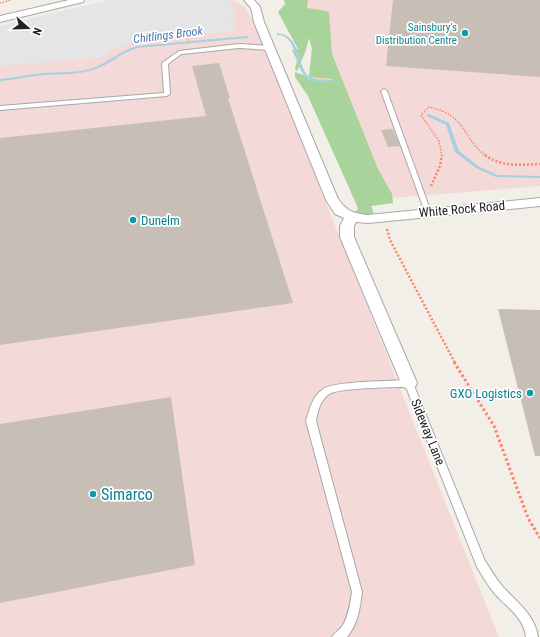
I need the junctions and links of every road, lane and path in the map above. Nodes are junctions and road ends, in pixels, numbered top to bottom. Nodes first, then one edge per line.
1 (11, 0) edge
2 (80, 0) edge
3 (249, 0) edge
4 (0, 3) edge
5 (0, 19) edge
6 (185, 29) dead end
7 (188, 40) dead end
8 (270, 48) junction
9 (384, 90) dead end
10 (0, 108) edge
11 (540, 164) edge
12 (424, 199) junction
13 (540, 202) edge
14 (428, 212) junction
15 (351, 217) junction
16 (384, 217) junction
17 (409, 383) junction
18 (540, 538) edge
19 (338, 637) edge
20 (532, 637) edge

1 - 4 path
2 - 5 street
3 - 8 street
6 - 7 path
8 - 10 lane
8 - 15 street
9 - 12 lane
11 - 12 path
12 - 14 lane
13 - 14 street, White Rock Road
14 - 16 street, White Rock Road
15 - 16 street, White Rock Road
15 - 17 street, Sideway Lane
16 - 18 path
17 - 19 lane
17 - 20 lane, Sideway Lane

